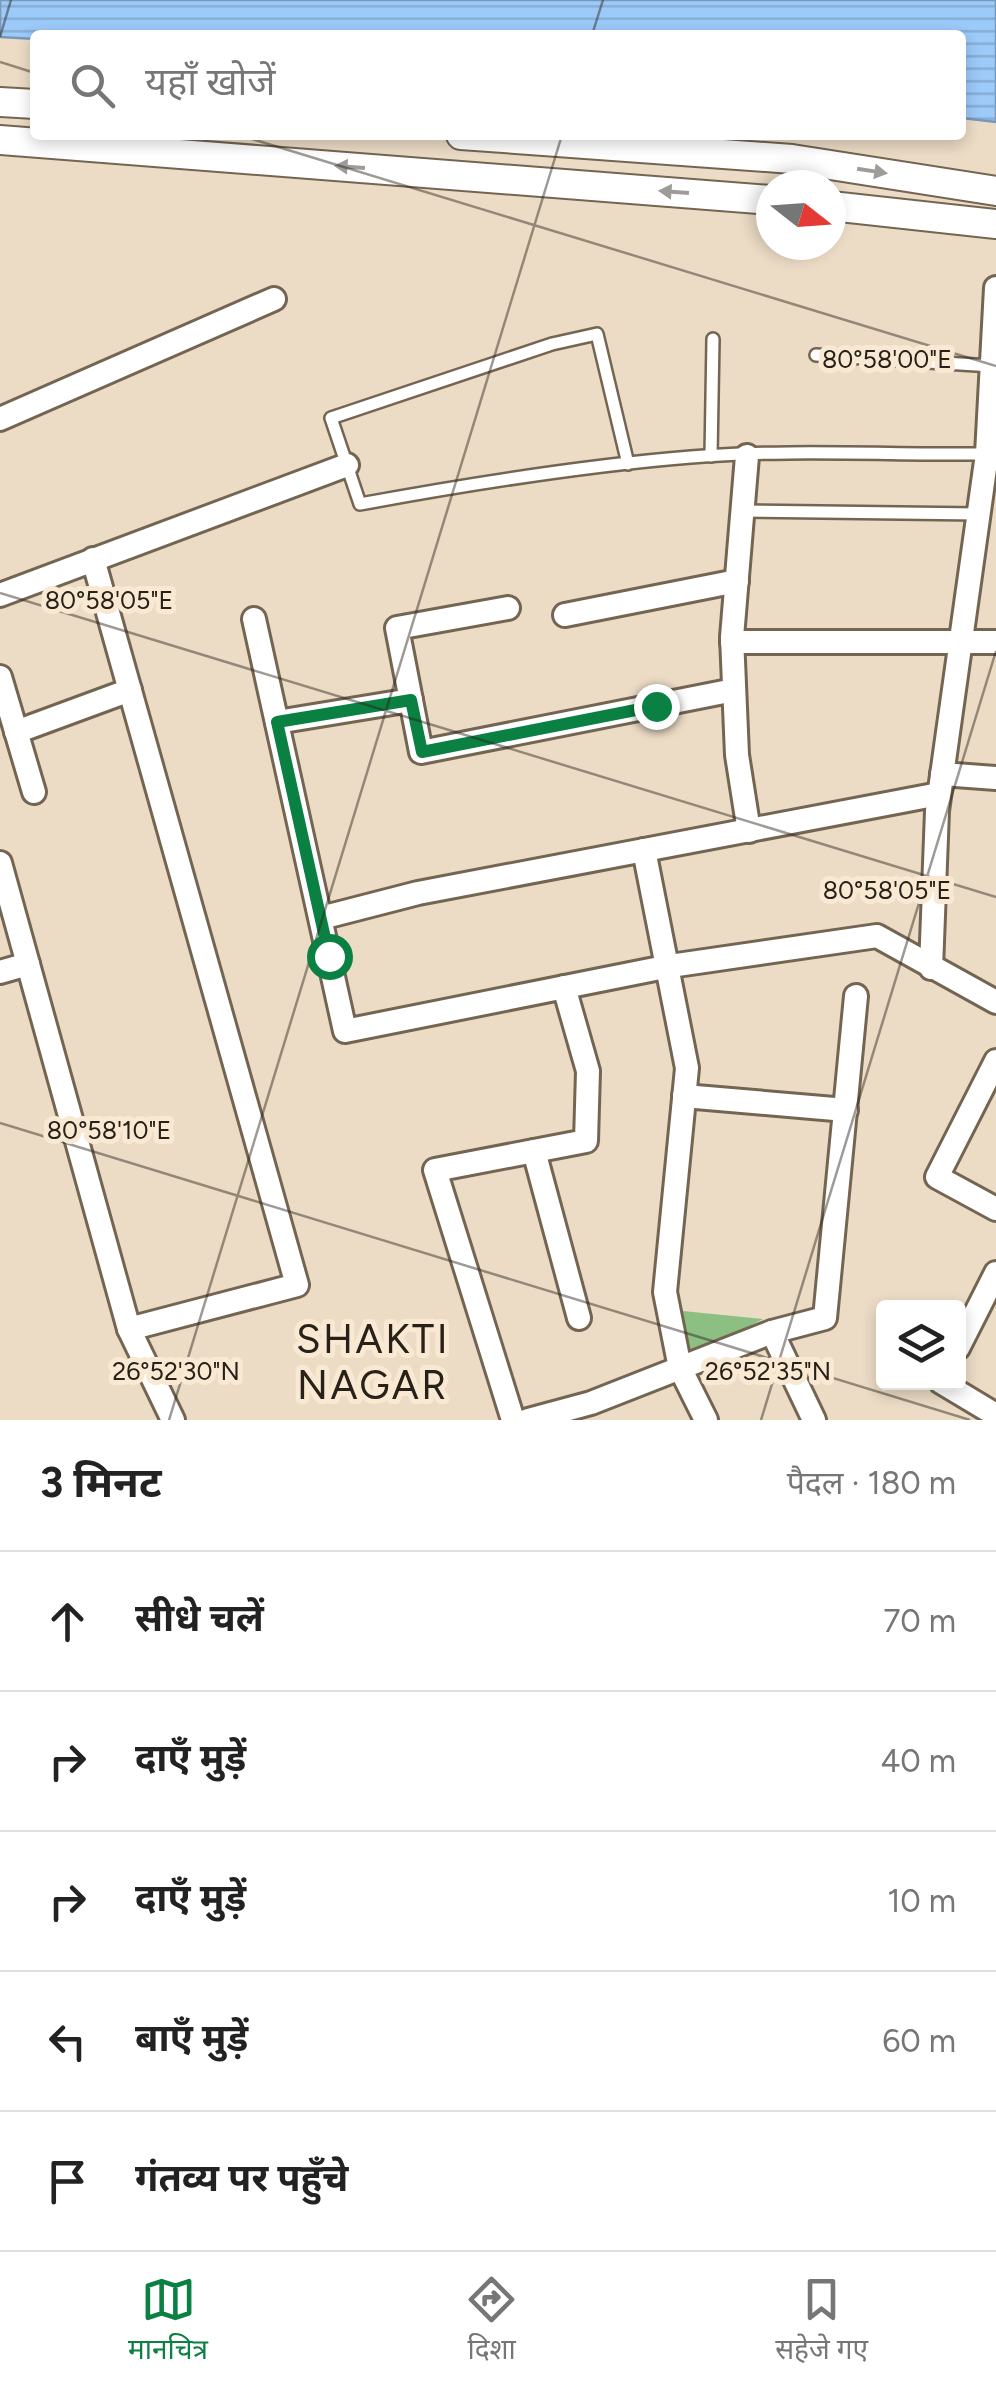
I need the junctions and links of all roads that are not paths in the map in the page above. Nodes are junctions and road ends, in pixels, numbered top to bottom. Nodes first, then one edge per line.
1 (0, 102) edge
2 (30, 104) edge
3 (0, 140) edge
4 (530, 140) edge
5 (996, 191) edge
6 (756, 199) edge
7 (846, 208) edge
8 (996, 224) edge
9 (996, 288) edge
10 (274, 299) dead end
11 (713, 339) dead end
12 (816, 354) dead end
13 (992, 366) junction
14 (0, 419) edge
15 (992, 455) edge
16 (711, 456) junction
17 (747, 456) junction
18 (628, 464) junction
19 (347, 465) junction
20 (742, 511) junction
21 (978, 514) junction
22 (93, 559) junction
23 (737, 581) junction
24 (0, 595) edge
25 (508, 608) dead end
26 (566, 616) dead end
27 (254, 620) dead end
28 (961, 640) junction
29 (732, 642) junction
30 (996, 642) edge
31 (0, 677) edge
32 (130, 690) junction
33 (734, 690) junction
34 (411, 700) junction
35 (277, 722) junction
36 (16, 732) junction
37 (996, 778) edge
38 (940, 784) junction
39 (34, 792) dead end
40 (749, 830) junction
41 (644, 850) junction
42 (0, 863) edge
43 (321, 918) junction
44 (28, 964) junction
45 (670, 966) junction
46 (931, 968) junction
47 (0, 972) edge
48 (564, 987) junction
49 (856, 996) dead end
50 (996, 1002) edge
51 (996, 1061) edge
52 (684, 1096) junction
53 (846, 1110) junction
54 (534, 1151) junction
55 (996, 1208) edge
56 (996, 1272) edge
57 (579, 1318) dead end
58 (129, 1329) junction
59 (772, 1332) junction
60 (966, 1332) edge
61 (680, 1368) junction
62 (954, 1390) edge
63 (996, 1416) edge
64 (174, 1420) edge
65 (528, 1420) edge
66 (706, 1420) edge
67 (814, 1420) edge

1 - 2 street
6 -> 3 street
4 -> 5 street
7 - 8 street
9 - 13 street
10 - 14 street
11 - 16 lane
12 - 13 lane
13 - 15 street
15 - 17 lane
15 - 21 street
16 - 17 lane
16 - 18 lane
17 - 20 street
18 - 19 lane
18 - 19 lane
19 - 22 street
20 - 21 lane
20 - 23 street
21 - 28 street
22 - 24 street
22 - 32 street
23 - 26 street
23 - 29 street
25 - 34 street
27 - 35 street
28 - 29 street
28 - 30 street
28 - 38 street
29 - 33 street
31 - 36 street
32 - 36 street
32 - 58 street
33 - 34 street
33 - 40 street
34 - 35 street
35 - 43 street
36 - 39 street
37 - 38 street
38 - 40 street
38 - 46 street
40 - 41 street
41 - 43 street
41 - 45 street
42 - 44 street
43 - 48 street
44 - 47 street
44 - 58 street
45 - 46 street
45 - 48 street
45 - 52 street
46 - 50 street
48 - 54 street
49 - 53 street
51 - 55 street
52 - 53 street
52 - 61 street
53 - 59 street
54 - 57 street
54 - 65 street
56 - 60 street
58 - 64 street
59 - 61 street
59 - 67 street
61 - 65 street
61 - 66 street
62 - 63 street

